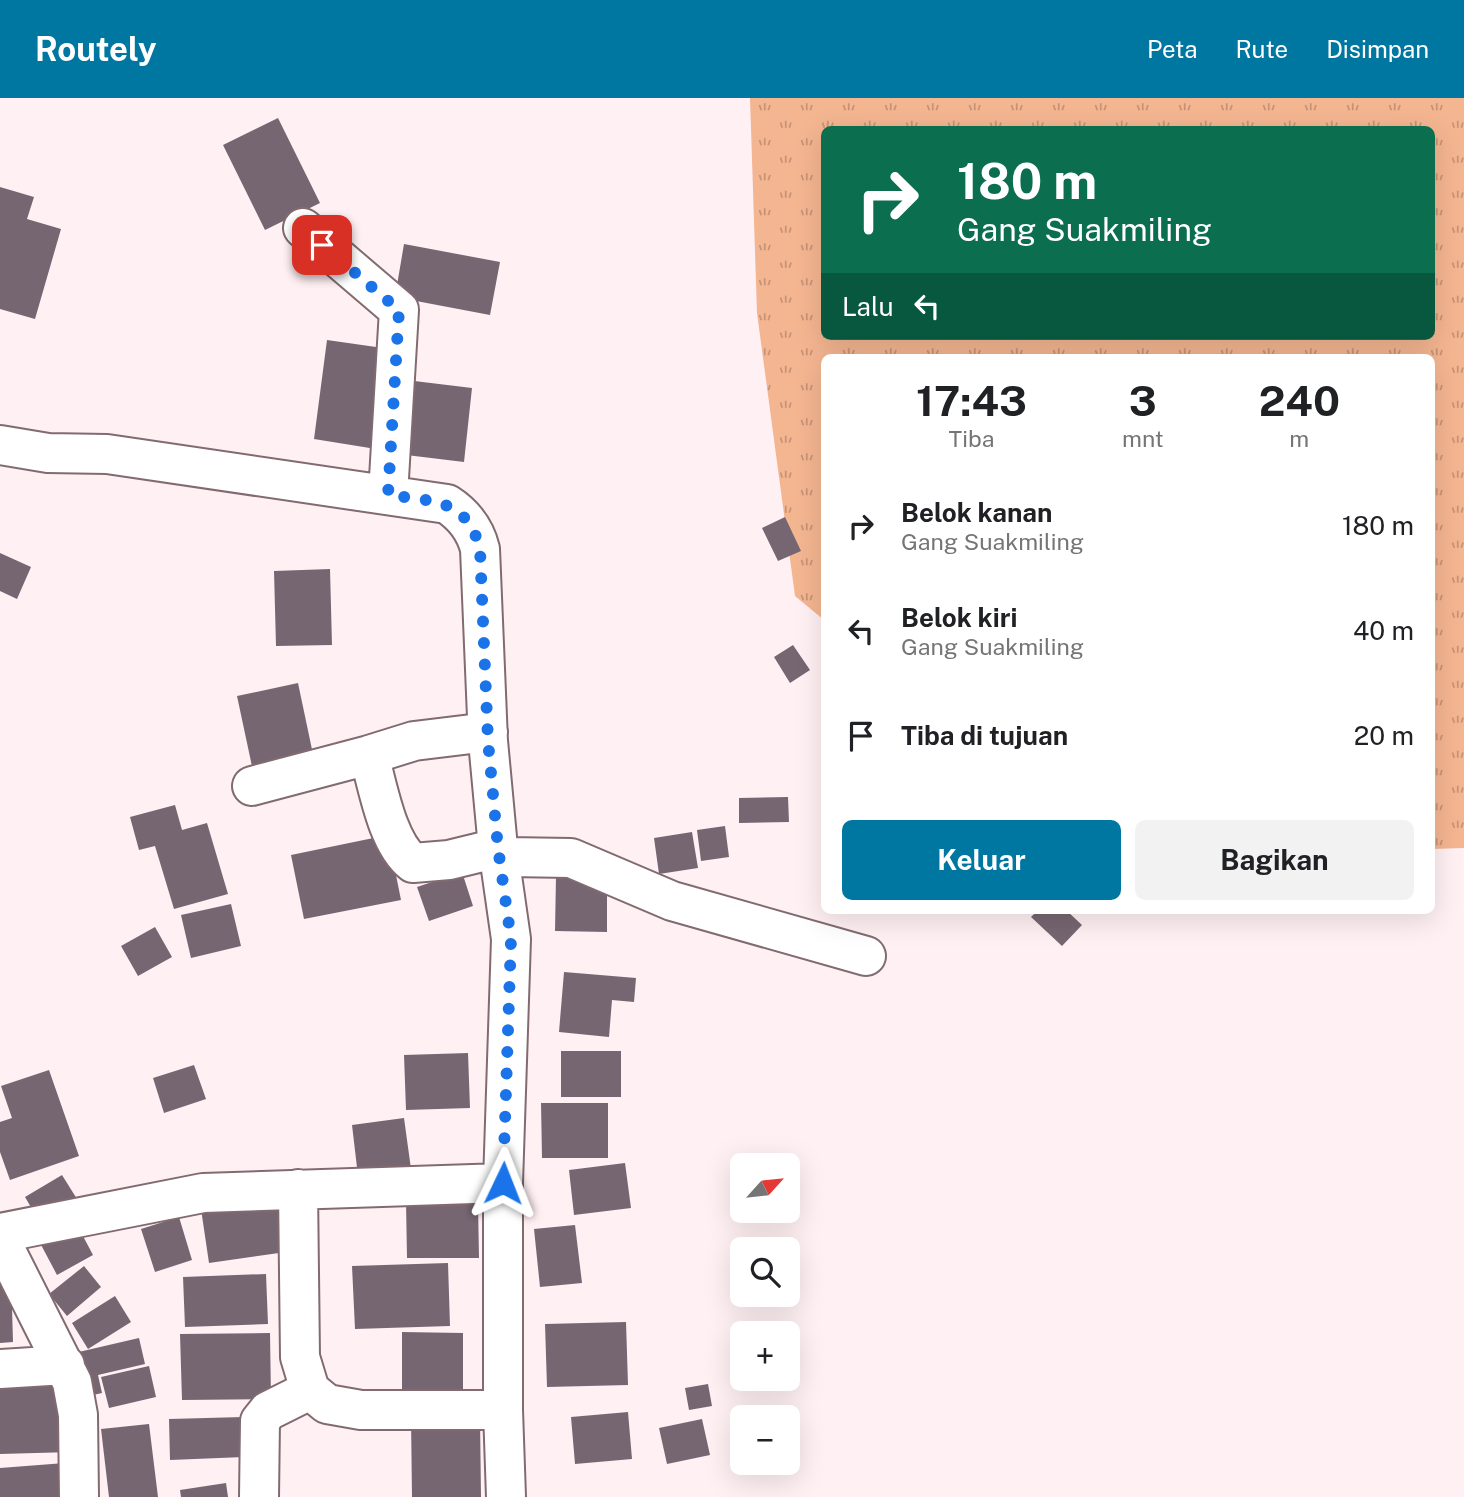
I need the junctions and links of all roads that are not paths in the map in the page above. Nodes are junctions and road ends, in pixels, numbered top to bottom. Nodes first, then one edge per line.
1 (303, 228) dead end
2 (0, 445) edge
3 (388, 495) junction
4 (488, 732) junction
5 (369, 755) junction
6 (252, 786) dead end
7 (499, 852) junction
8 (866, 956) dead end
9 (503, 1183) junction
10 (298, 1189) junction
11 (0, 1233) edge
12 (0, 1239) edge
13 (65, 1365) junction
14 (0, 1369) edge
15 (310, 1390) junction
16 (503, 1410) junction
17 (79, 1497) edge
18 (259, 1497) edge
19 (506, 1497) edge

1 - 3 street
2 - 3 street
3 - 4 street
4 - 5 street
4 - 7 street
5 - 6 street
5 - 7 street
7 - 8 street
7 - 9 street
9 - 10 street
9 - 16 street
10 - 11 street
10 - 15 street
12 - 13 street
13 - 14 street
13 - 17 street
15 - 16 street
15 - 18 street
16 - 19 street

